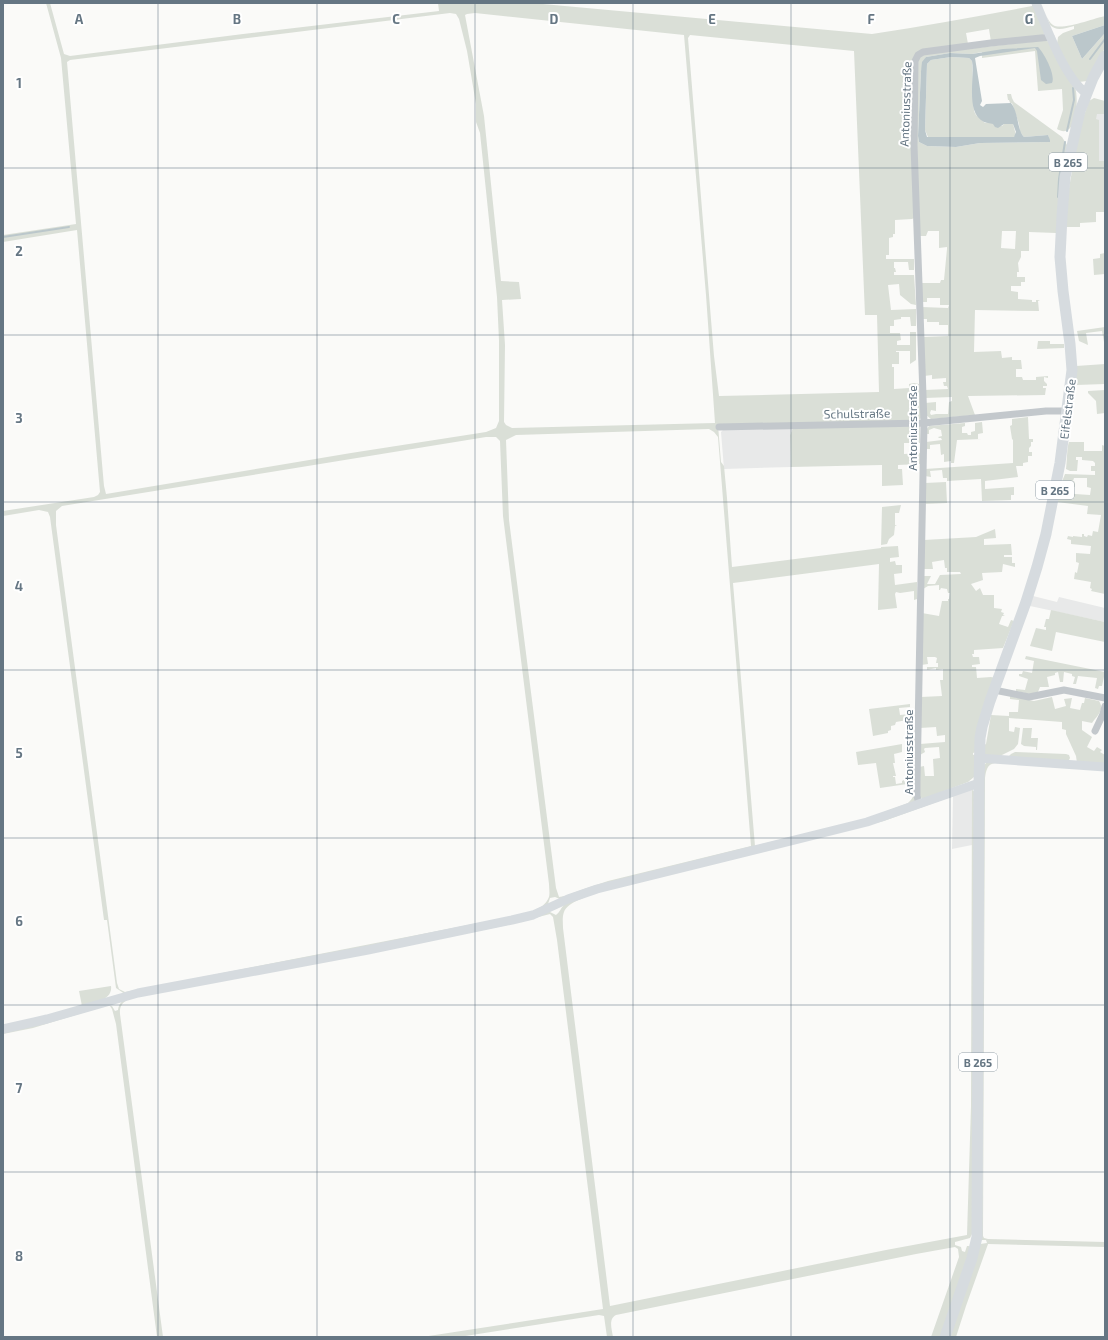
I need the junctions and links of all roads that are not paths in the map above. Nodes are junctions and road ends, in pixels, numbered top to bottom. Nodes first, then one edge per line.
1 (1036, 3) edge
2 (1051, 37) junction
3 (1105, 56) edge
4 (1086, 93) junction
5 (1067, 411) junction
6 (924, 423) junction
7 (719, 427) dead end
8 (994, 690) junction
9 (1105, 698) edge
10 (1105, 706) edge
11 (1095, 731) dead end
12 (979, 758) junction
13 (1105, 767) edge
14 (979, 783) junction
15 (919, 804) junction
16 (3, 1029) edge
17 (945, 1337) edge

1 - 2 street
2 - 4 street
2 - 6 street, Antoniusstraße
3 - 4 main road, Eifelstraße / B 265
4 - 5 main road, Eifelstraße / B 265
5 - 6 street, Schulstraße
5 - 8 main road, Eifelstraße / B 265
6 - 7 street, Schulstraße
6 - 15 street, Antoniusstraße
8 - 9 street
8 - 12 main road, Eifelstraße / B 265
10 - 11 street
12 - 13 street
12 - 14 main road, B 265
14 - 15 street
14 - 17 main road, B 265
15 - 16 street

